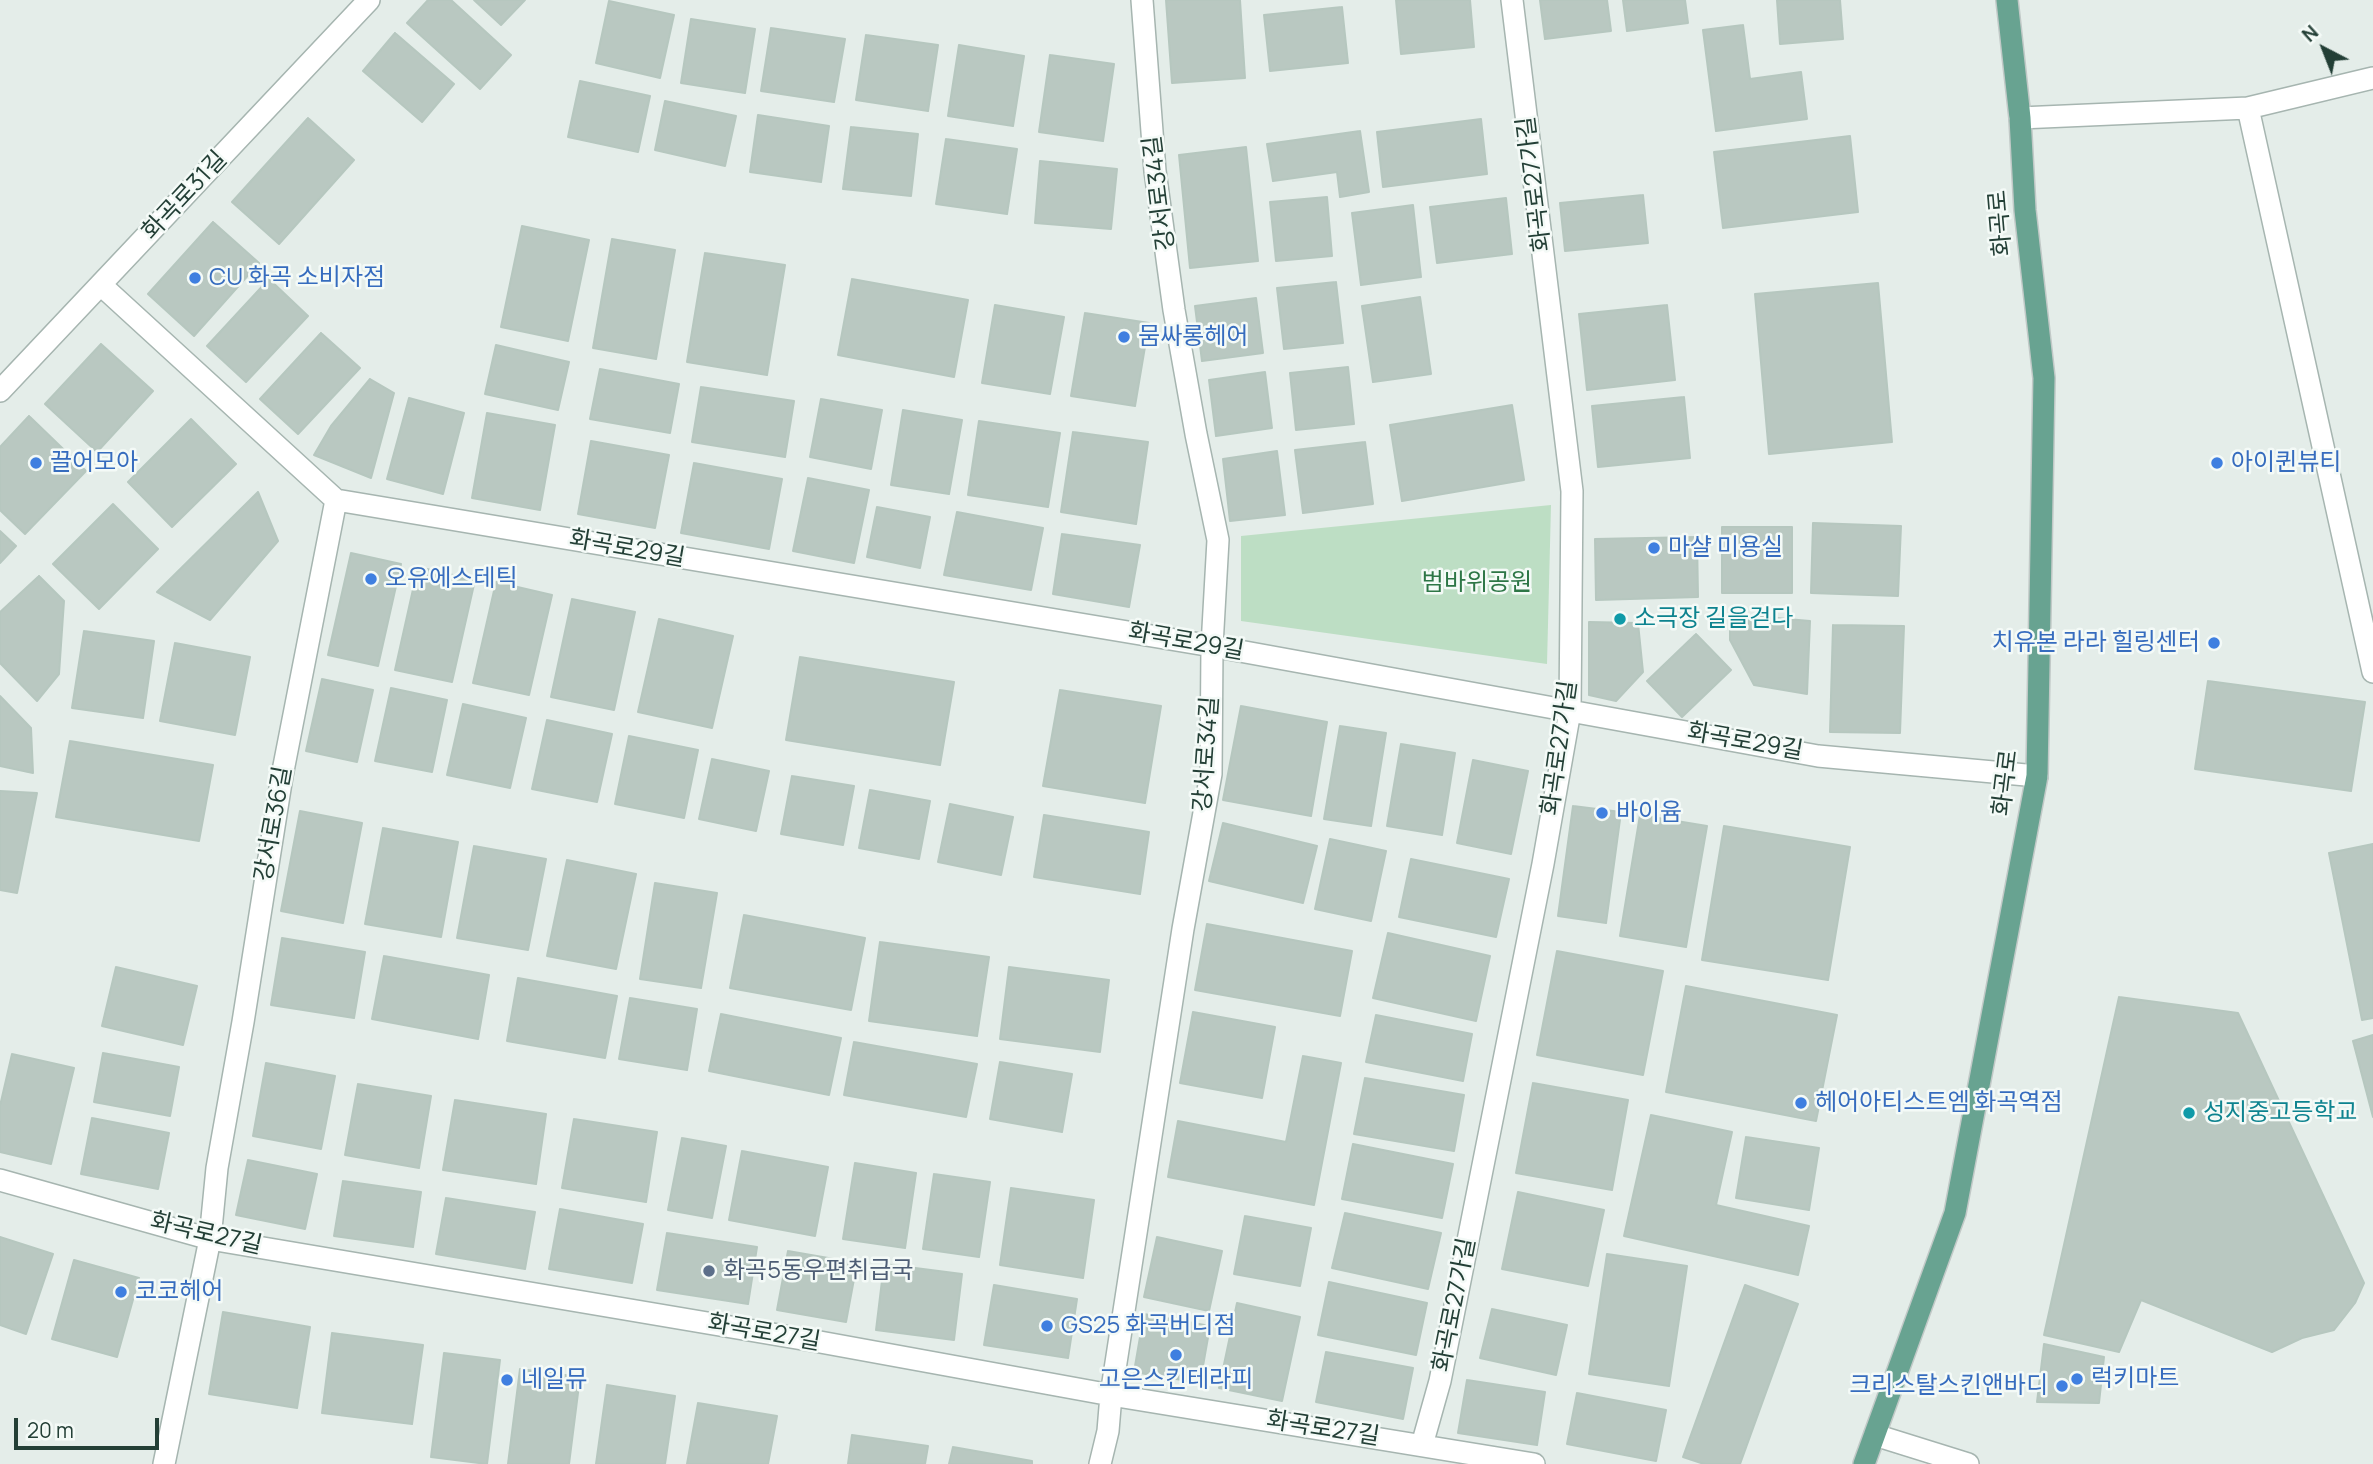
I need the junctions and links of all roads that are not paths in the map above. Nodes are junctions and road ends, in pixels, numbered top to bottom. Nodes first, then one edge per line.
1 (369, 0) edge
2 (1142, 0) edge
3 (1512, 0) edge
4 (2007, 0) edge
5 (2373, 78) edge
6 (2248, 108) junction
7 (2020, 118) junction
8 (102, 285) junction
9 (0, 391) edge
10 (336, 500) junction
11 (1212, 646) junction
12 (2373, 672) edge
13 (1570, 711) junction
14 (2037, 776) junction
15 (0, 1180) edge
16 (209, 1239) junction
17 (1111, 1395) junction
18 (1875, 1435) junction
19 (1422, 1445) junction
20 (164, 1464) edge
21 (1100, 1464) edge
22 (1534, 1464) edge
23 (1864, 1464) edge
24 (1968, 1464) edge

1 - 8 street, 화곡로31길
2 - 11 street, 강서로34길
3 - 13 street, 화곡로27가길
4 - 7 main road, 화곡로
5 - 6 street
6 - 7 street
6 - 12 street
7 - 14 main road, 화곡로
8 - 9 street, 화곡로31길
8 - 10 street
10 - 11 street, 화곡로29길
10 - 16 street, 강서로36길
11 - 13 street, 화곡로29길
11 - 17 street, 강서로34길
13 - 14 street, 화곡로29길
13 - 19 street, 화곡로27가길
14 - 18 main road, 화곡로
15 - 16 street, 화곡로27길
16 - 17 street, 화곡로27길
16 - 20 street, 강서로36길
17 - 19 street, 화곡로27길
17 - 21 street, 강서로34길
18 - 23 main road, 화곡로
18 - 24 street
19 - 22 street, 화곡로27길

